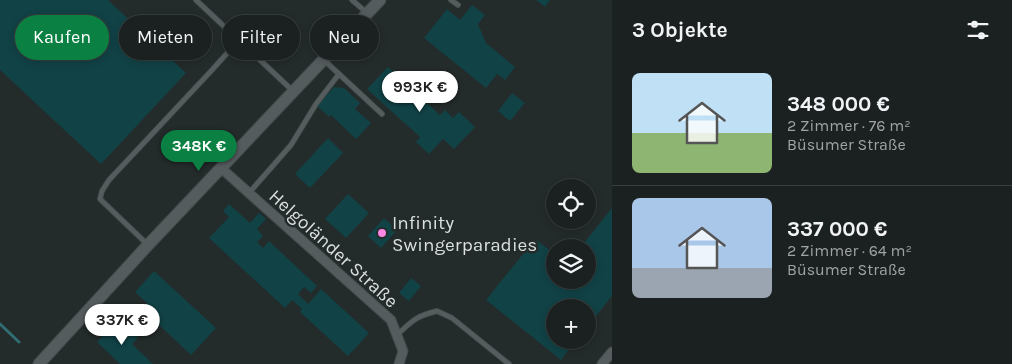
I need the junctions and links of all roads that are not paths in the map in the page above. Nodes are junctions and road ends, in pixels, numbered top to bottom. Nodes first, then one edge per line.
1 (196, 0) edge
2 (352, 0) edge
3 (380, 0) edge
4 (451, 0) edge
5 (458, 5) dead end
6 (367, 13) joint
7 (222, 24) edge
8 (222, 59) edge
9 (260, 60) edge
10 (324, 60) joint
11 (339, 74) junction
12 (294, 92) junction
13 (382, 114) dead end
14 (221, 168) junction
15 (249, 193) junction
16 (148, 245) junction
17 (397, 335) junction
18 (612, 352) edge
19 (39, 364) edge
20 (399, 364) edge
21 (509, 364) edge
22 (602, 364) edge

1 - 7 lane
2 - 6 lane
3 - 6 street
4 - 5 lane
8 - 16 lane
9 - 12 lane
10 - 11 lane
10 - 12 street
11 - 13 lane
11 - 15 lane
12 - 14 street
14 - 15 street, Helgoländer Straße
14 - 16 street
15 - 17 street, Helgoländer Straße
16 - 19 street
17 - 20 street, Helgoländer Straße
17 - 21 lane
18 - 22 street

